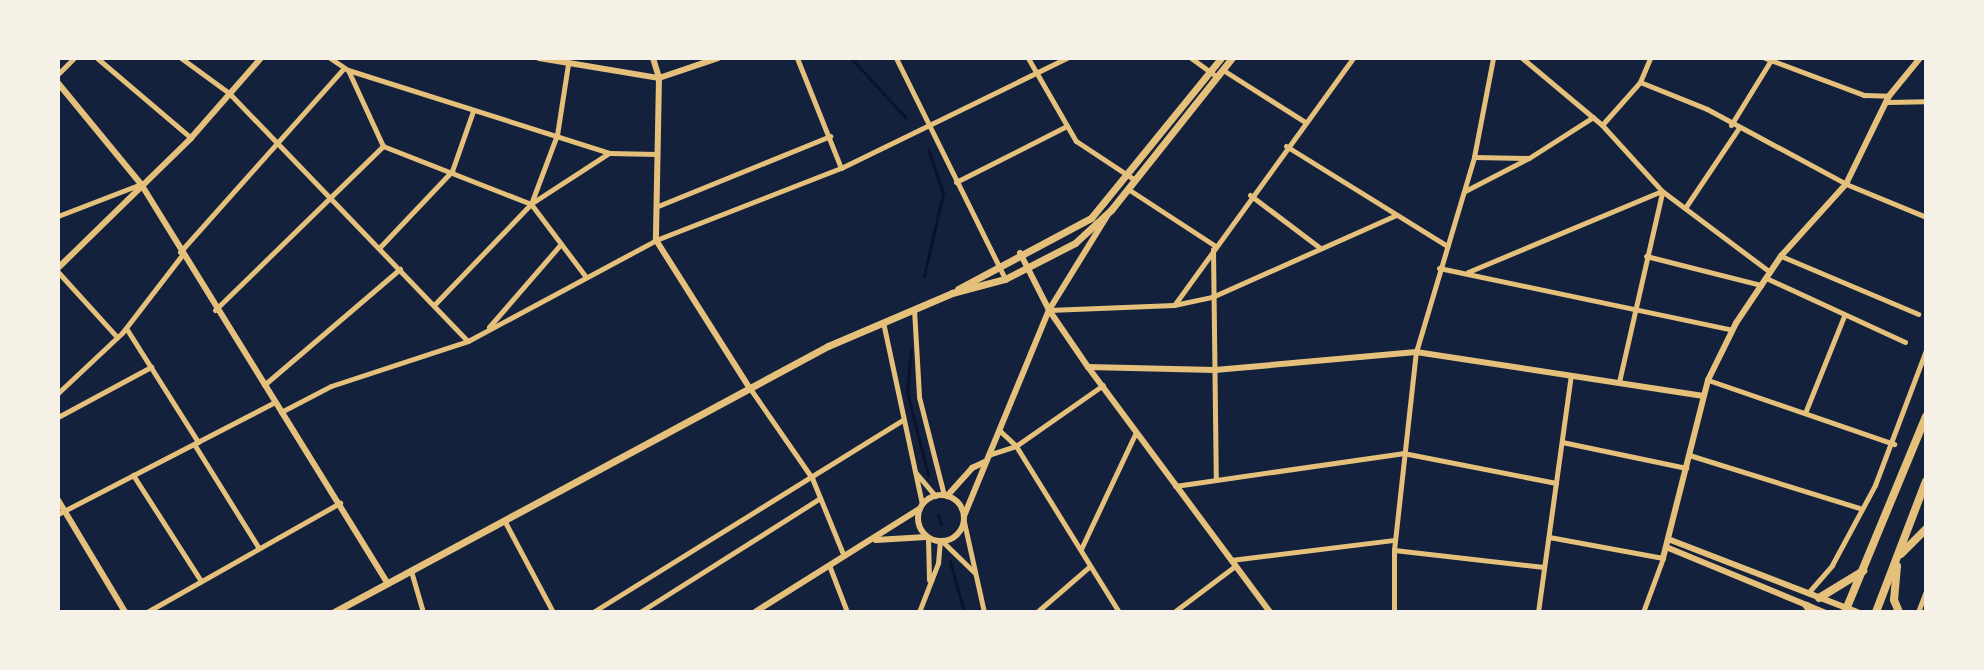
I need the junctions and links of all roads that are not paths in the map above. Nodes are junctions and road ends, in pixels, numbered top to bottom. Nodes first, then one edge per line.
1 (74, 58) edge
2 (97, 58) edge
3 (181, 58) edge
4 (261, 58) edge
5 (330, 58) edge
6 (342, 58) edge
7 (539, 58) edge
8 (653, 58) edge
9 (718, 58) edge
10 (797, 58) edge
11 (896, 58) edge
12 (1028, 58) edge
13 (1067, 58) edge
14 (1191, 58) edge
15 (1221, 58) edge
16 (1232, 58) edge
17 (1353, 58) edge
18 (1493, 58) edge
19 (1522, 58) edge
20 (1650, 58) edge
21 (1793, 58) edge
22 (1920, 58) edge
23 (1768, 59) edge
24 (568, 64) junction
25 (1788, 67) junction
26 (346, 69) junction
27 (1036, 73) junction
28 (1217, 73) junction
29 (58, 74) edge
30 (659, 78) junction
31 (1640, 82) junction
32 (58, 83) edge
33 (229, 93) junction
34 (1888, 99) junction
35 (1926, 101) edge
36 (473, 111) junction
37 (1593, 117) junction
38 (1305, 122) junction
39 (1602, 125) junction
40 (1731, 125) junction
41 (1067, 126) junction
42 (1738, 129) junction
43 (929, 130) junction
44 (557, 135) junction
45 (830, 136) junction
46 (191, 138) junction
47 (275, 142) junction
48 (383, 146) junction
49 (1286, 146) junction
50 (609, 153) junction
51 (657, 154) junction
52 (1474, 157) junction
53 (1529, 158) junction
54 (841, 168) junction
55 (452, 171) junction
56 (1133, 177) junction
57 (956, 182) junction
58 (141, 184) junction
59 (1846, 184) junction
60 (1128, 189) junction
61 (1662, 191) junction
62 (1464, 192) junction
63 (1250, 195) junction
64 (330, 196) junction
65 (531, 204) junction
66 (658, 206) junction
67 (1685, 208) junction
68 (1111, 210) junction
69 (1396, 215) junction
70 (58, 216) edge
71 (1926, 217) edge
72 (656, 240) junction
73 (561, 244) junction
74 (1214, 245) junction
75 (1447, 246) junction
76 (380, 247) junction
77 (1321, 248) junction
78 (181, 253) junction
79 (1020, 253) junction
80 (1646, 256) junction
81 (1781, 256) junction
82 (998, 264) junction
83 (1027, 267) junction
84 (1439, 268) junction
85 (400, 269) junction
86 (58, 270) edge
87 (1467, 273) junction
88 (1768, 275) junction
89 (586, 277) junction
90 (1005, 279) junction
91 (1761, 285) junction
92 (952, 293) junction
93 (1212, 297) junction
94 (434, 305) junction
95 (1174, 305) junction
96 (1633, 306) junction
97 (914, 309) junction
98 (215, 310) junction
99 (1049, 310) junction
100 (1918, 314) dead end
101 (1844, 316) junction
102 (883, 321) junction
103 (126, 328) junction
104 (1732, 330) junction
105 (486, 331) junction
106 (117, 337) junction
107 (468, 341) junction
108 (1905, 342) dead end
109 (1926, 350) edge
110 (1416, 352) junction
111 (151, 367) junction
112 (1088, 367) junction
113 (1215, 370) junction
114 (1572, 374) junction
115 (1708, 380) junction
116 (1619, 382) junction
117 (1103, 385) junction
118 (263, 386) junction
119 (749, 387) junction
120 (58, 393) edge
121 (1704, 396) junction
122 (273, 403) junction
123 (280, 412) junction
124 (1805, 413) junction
125 (1926, 416) edge
126 (58, 417) edge
127 (903, 420) junction
128 (999, 429) junction
129 (1136, 432) junction
130 (1562, 442) junction
131 (196, 443) junction
132 (1894, 444) junction
133 (1016, 446) junction
134 (1403, 453) junction
135 (1689, 455) junction
136 (986, 459) junction
137 (1686, 468) junction
138 (915, 472) junction
139 (133, 475) junction
140 (812, 478) junction
141 (1216, 480) junction
142 (1926, 481) edge
143 (1556, 483) junction
144 (1174, 486) junction
145 (945, 495) junction
146 (935, 496) junction
147 (820, 498) junction
148 (58, 500) edge
149 (340, 503) junction
150 (920, 507) junction
151 (1859, 508) junction
152 (61, 512) edge
153 (964, 519) junction
154 (504, 520) junction
155 (1926, 529) edge
156 (1549, 537) junction
157 (927, 538) junction
158 (1395, 540) junction
159 (872, 541) junction
160 (942, 542) junction
161 (1667, 543) junction
162 (258, 547) junction
163 (1080, 550) junction
164 (1394, 550) junction
165 (843, 554) junction
166 (1898, 556) junction
167 (1663, 558) junction
168 (1233, 563) junction
169 (829, 565) junction
170 (1090, 566) junction
171 (1544, 567) junction
172 (411, 570) junction
173 (1863, 570) junction
174 (975, 573) junction
175 (201, 581) junction
176 (930, 581) junction
177 (388, 584) junction
178 (1926, 591) edge
179 (1808, 593) junction
180 (1819, 598) junction
181 (353, 602) junction
182 (1808, 610) edge
183 (1845, 611) edge
184 (125, 612) edge
185 (147, 612) edge
186 (334, 612) edge
187 (356, 612) edge
188 (423, 612) edge
189 (553, 612) edge
190 (593, 612) edge
191 (640, 612) edge
192 (755, 612) edge
193 (847, 612) edge
194 (919, 612) edge
195 (984, 612) edge
196 (1037, 612) edge
197 (1119, 612) edge
198 (1174, 612) edge
199 (1270, 612) edge
200 (1394, 612) edge
201 (1538, 612) edge
202 (1643, 612) edge
203 (1824, 612) edge
204 (1857, 612) edge
205 (1876, 612) edge
206 (1899, 612) edge
207 (1918, 612) edge

1 - 29 street
2 - 46 street
3 - 33 street
4 - 33 street
5 - 26 street
6 - 26 street
7 - 24 street
8 - 30 street
9 - 30 street
10 - 45 street
11 - 43 street
12 - 27 street
13 - 27 street
14 - 28 street
15 - 28 main road
16 - 28 main road
17 - 38 street
18 - 52 street
19 - 37 street
20 - 31 street
21 - 25 street
22 - 34 street
23 - 25 street
23 - 40 street
24 - 30 street
24 - 44 street
25 - 34 street
26 - 36 street
26 - 47 street
26 - 48 street
27 - 41 street
27 - 43 street
28 - 38 street
28 - 56 main road
30 - 51 street
31 - 39 street
31 - 40 street
32 - 58 street
33 - 46 street
33 - 47 street
34 - 35 street
34 - 59 street
36 - 44 street
36 - 55 street
37 - 39 street
37 - 53 street
38 - 49 street
39 - 61 street
40 - 42 street
41 - 56 street
41 - 57 street
42 - 59 street
42 - 67 street
43 - 54 street
43 - 57 street
44 - 50 street
44 - 65 street
45 - 54 street
45 - 66 street
46 - 58 street
47 - 64 street
47 - 78 street
48 - 55 street
48 - 64 street
49 - 63 street
49 - 69 street
50 - 51 street
50 - 65 street
51 - 66 street
52 - 53 street
52 - 62 street
53 - 62 street
54 - 72 street
55 - 65 street
55 - 76 street
56 - 60 main road
56 - 79 main road
57 - 82 street
58 - 70 street
58 - 78 street
58 - 86 street
59 - 71 street
59 - 81 street
60 - 68 main road
60 - 74 street
61 - 67 street
61 - 80 street
61 - 87 street
62 - 75 street
63 - 74 street
63 - 77 street
64 - 76 street
64 - 98 street
65 - 73 street
65 - 94 street
66 - 72 street
67 - 88 street
68 - 83 main road
68 - 99 street
69 - 75 street
69 - 77 street
72 - 89 street
72 - 119 street
73 - 89 street
73 - 105 street
74 - 93 street
74 - 95 street
75 - 84 street
76 - 85 street
77 - 93 street
78 - 98 street
78 - 103 street
79 - 82 main road
79 - 83 street
80 - 91 street
80 - 96 street
81 - 88 street
81 - 100 street
82 - 90 street
82 - 92 main road
83 - 90 main road
83 - 99 street
84 - 87 street
84 - 110 street
85 - 94 street
85 - 118 street
86 - 106 street
87 - 96 street
88 - 91 street
88 - 101 street
89 - 105 street
90 - 92 main road
91 - 104 street
92 - 97 main road
93 - 95 street
93 - 113 street
94 - 107 street
95 - 99 street
96 - 104 street
96 - 116 street
97 - 102 main road
97 - 145 street
98 - 118 street
99 - 112 street
99 - 128 street
101 - 108 street
101 - 124 street
102 - 119 main road
102 - 127 street
103 - 106 street
103 - 111 street
104 - 115 street
105 - 107 street
106 - 120 street
107 - 123 street
109 - 132 street
110 - 113 street
110 - 114 street
110 - 134 street
111 - 126 street
111 - 131 street
112 - 113 street
112 - 117 street
113 - 141 street
114 - 116 street
114 - 130 street
115 - 121 street
115 - 124 street
116 - 121 street
117 - 129 street
117 - 133 street
118 - 122 street
119 - 140 street
119 - 154 main road
121 - 135 street
122 - 123 street
122 - 131 street
123 - 149 street
124 - 132 street
125 - 173 main road
127 - 138 street
127 - 140 street
128 - 133 street
128 - 136 street
129 - 144 street
129 - 163 street
130 - 137 street
130 - 143 street
131 - 139 street
131 - 162 street
132 - 151 street
133 - 136 street
133 - 163 street
134 - 141 street
134 - 143 street
134 - 158 street
135 - 137 street
135 - 151 street
136 - 145 street
136 - 153 street
137 - 161 street
138 - 146 street
138 - 150 street
139 - 152 street
139 - 175 street
140 - 147 street
140 - 190 street
141 - 144 street
142 - 166 main road
143 - 156 street
144 - 168 street
145 - 146 street
145 - 153 street
146 - 150 street
147 - 165 street
147 - 191 street
148 - 152 street
149 - 162 street
149 - 177 street
150 - 157 street
150 - 159 street
151 - 179 street
152 - 184 street
153 - 160 street
153 - 174 street
154 - 172 main road
154 - 189 street
155 - 166 main road
156 - 167 street
156 - 171 street
157 - 159 street
157 - 160 street
157 - 176 street
158 - 164 street
158 - 168 street
159 - 165 street
160 - 174 street
160 - 176 street
161 - 167 street
161 - 179 street
161 - 182 street
162 - 175 street
163 - 170 street
164 - 171 street
164 - 200 street
165 - 169 street
166 - 205 main road
166 - 206 main road
167 - 202 street
168 - 198 street
168 - 199 street
169 - 192 street
169 - 193 street
170 - 196 street
170 - 197 street
171 - 201 street
172 - 177 main road
172 - 188 street
173 - 180 main road
173 - 183 main road
174 - 195 street
175 - 185 street
176 - 194 street
177 - 181 main road
178 - 207 street
179 - 180 street
180 - 183 street
181 - 186 main road
181 - 187 street
182 - 203 street
183 - 204 street

